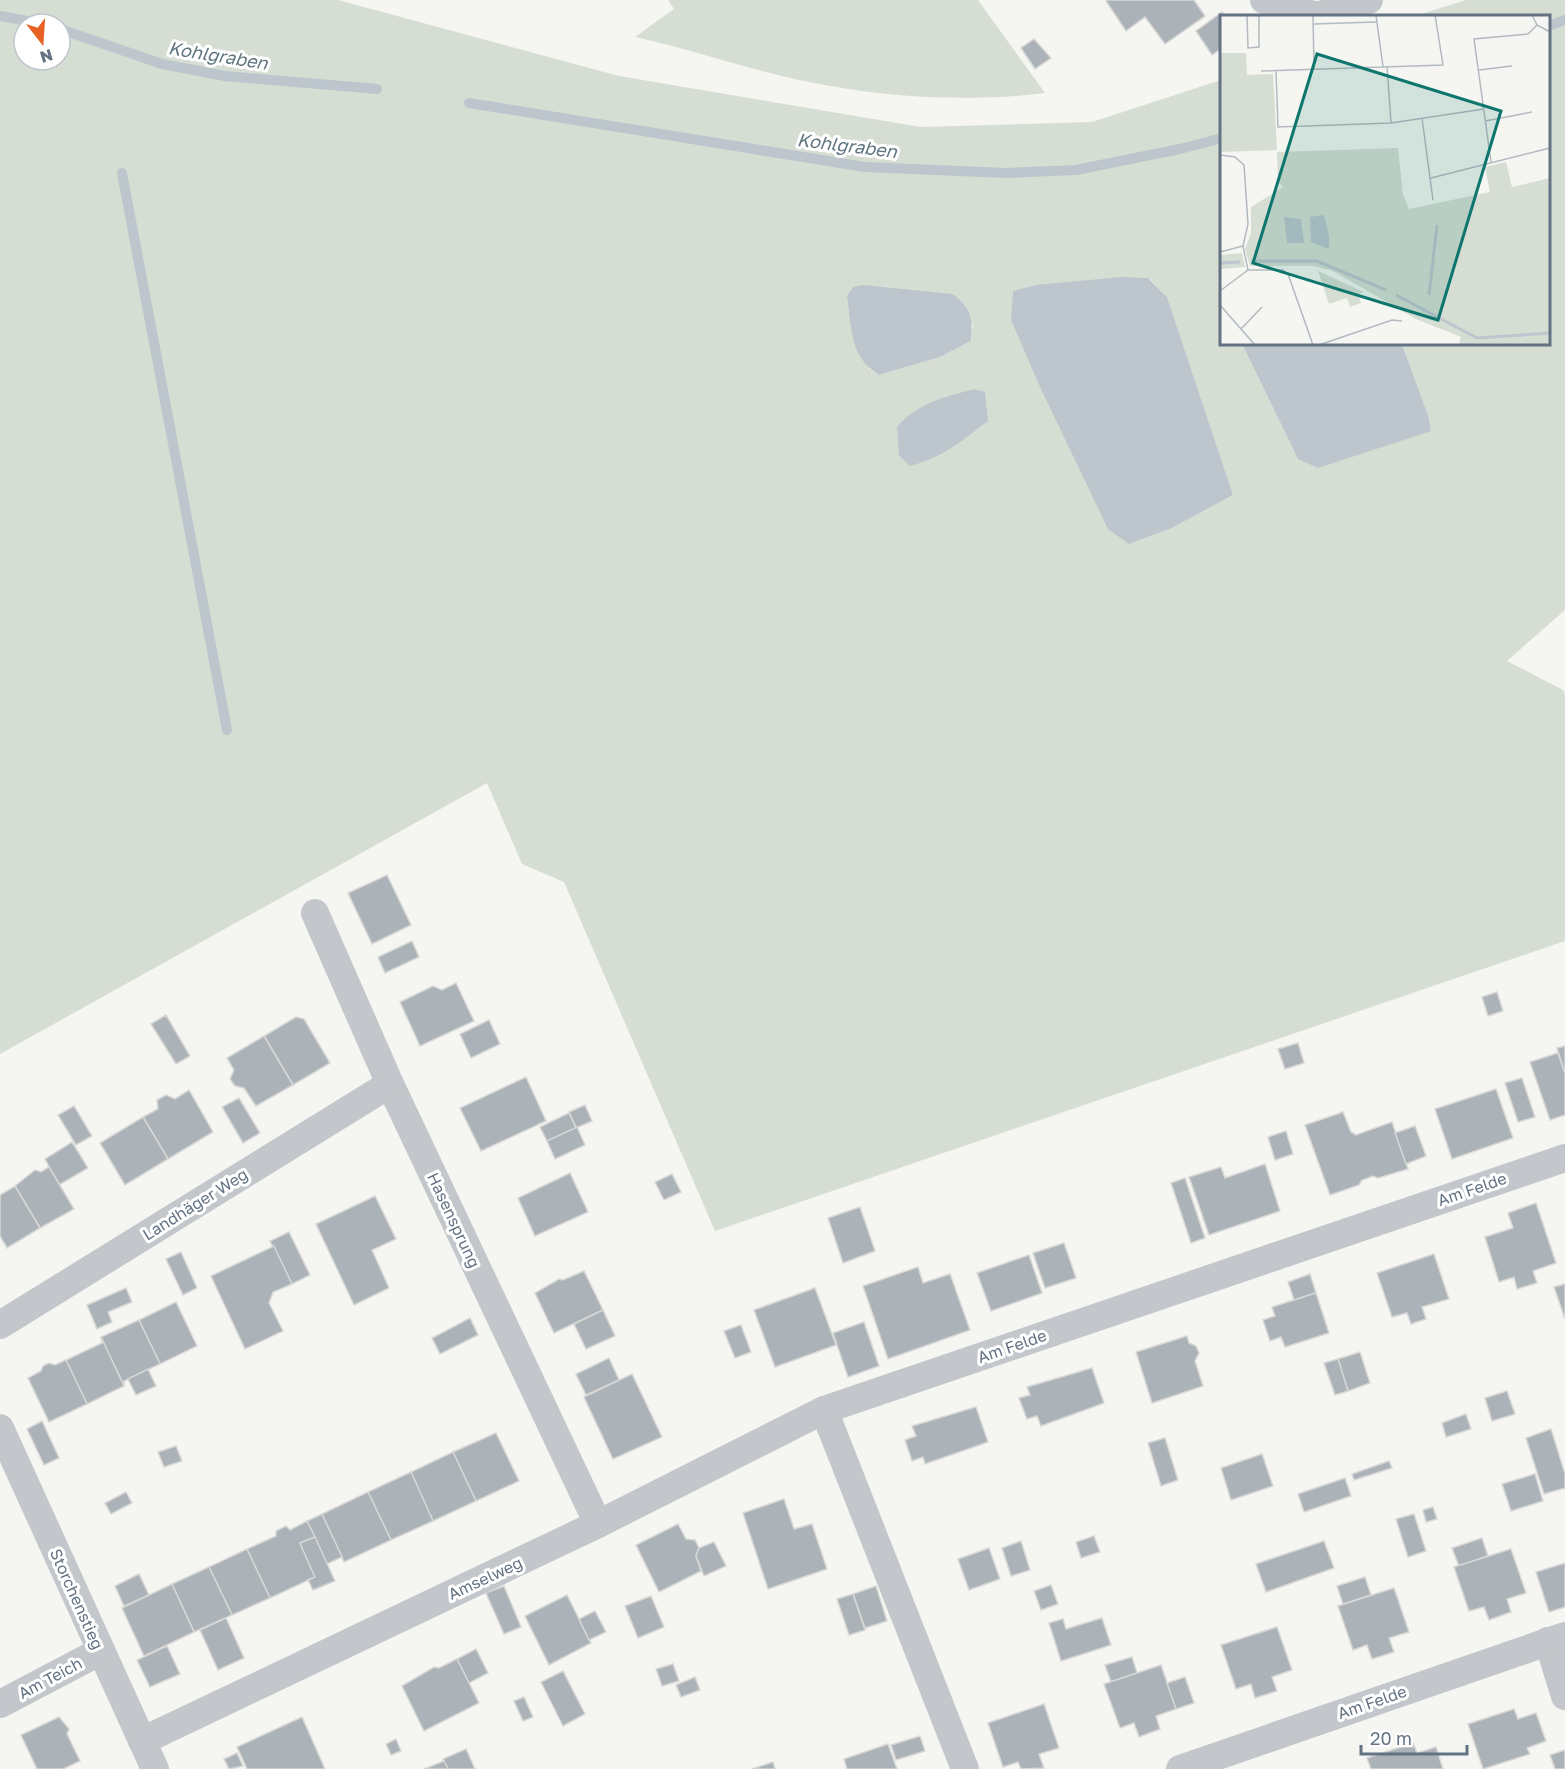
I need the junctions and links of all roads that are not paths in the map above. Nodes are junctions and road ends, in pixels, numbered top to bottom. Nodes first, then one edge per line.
1 (1264, 0) edge
2 (1369, 0) edge
3 (1314, 15) edge
4 (1320, 15) edge
5 (315, 913) dead end
6 (390, 1083) junction
7 (1565, 1158) edge
8 (0, 1325) edge
9 (824, 1410) junction
10 (0, 1428) edge
11 (598, 1524) junction
12 (1556, 1639) edge
13 (100, 1651) junction
14 (1565, 1696) edge
15 (0, 1704) edge
16 (142, 1741) junction
17 (155, 1769) edge
18 (965, 1769) edge
19 (1180, 1769) edge

1 - 3 street
2 - 4 street
5 - 6 street, Hasensprung
6 - 8 street, Landhäger Weg
6 - 11 street, Hasensprung
7 - 9 street, Am Felde
9 - 11 street, Amselweg
9 - 18 street
10 - 13 street, Storchenstieg
11 - 16 street, Amselweg
12 - 14 street
12 - 19 street, Am Felde
13 - 15 street, Am Teich
13 - 16 street, Storchenstieg
16 - 17 street, Storchenstieg

